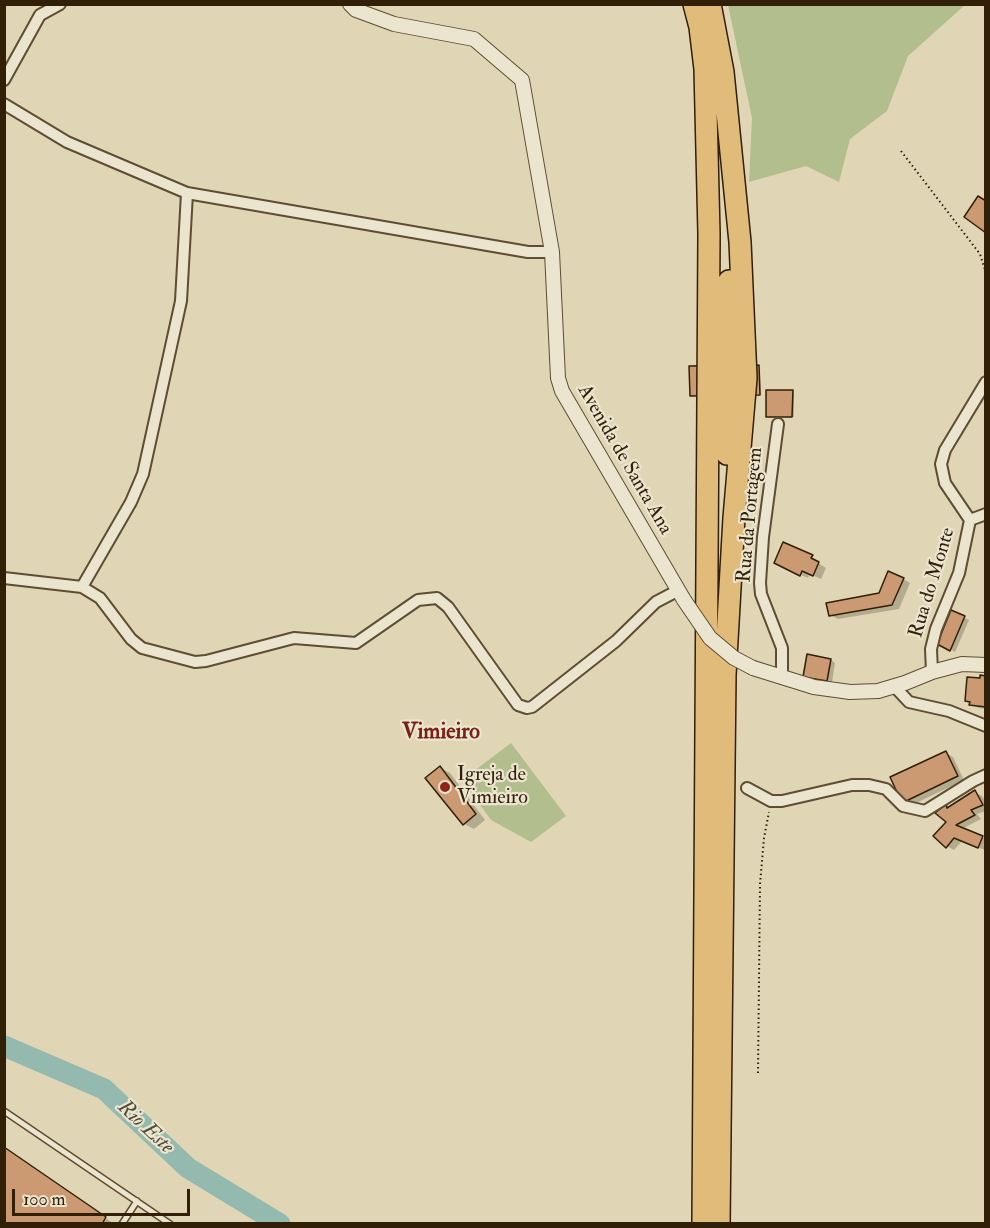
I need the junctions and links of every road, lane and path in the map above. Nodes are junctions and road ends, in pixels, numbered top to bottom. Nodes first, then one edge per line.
1 (60, 4) edge
2 (350, 4) edge
3 (694, 4) edge
4 (710, 4) edge
5 (4, 80) edge
6 (4, 104) edge
7 (901, 151) dead end
8 (187, 193) junction
9 (552, 252) junction
10 (986, 273) edge
11 (986, 382) edge
12 (778, 424) dead end
13 (986, 514) edge
14 (970, 520) junction
15 (4, 578) edge
16 (82, 587) junction
17 (680, 596) junction
18 (986, 665) edge
19 (932, 672) junction
20 (782, 678) junction
21 (894, 686) junction
22 (986, 726) edge
23 (986, 775) edge
24 (747, 788) dead end
25 (771, 801) junction
26 (758, 1073) dead end
27 (4, 1111) edge
28 (137, 1201) junction
29 (122, 1224) edge
30 (170, 1224) edge
31 (703, 1224) edge
32 (719, 1224) edge

1 - 5 street
2 - 9 street, Avenida de Santa Ana
3 - 31 highway
4 - 32 highway
6 - 8 street
7 - 10 path
8 - 9 street
8 - 16 street
9 - 17 street, Avenida de Santa Ana
11 - 14 street, Rua do Monte
12 - 20 street, Rua da Portagem
13 - 14 street
14 - 19 street, Rua do Monte
15 - 16 street
16 - 17 street
17 - 20 street, Avenida de Santa Ana, bridge
18 - 19 street, Avenida de Santa Ana
19 - 21 street, Avenida de Santa Ana
20 - 21 street, Avenida de Santa Ana
21 - 22 street
23 - 25 street
24 - 25 street
25 - 26 path
27 - 28 lane
28 - 29 lane
28 - 30 lane

